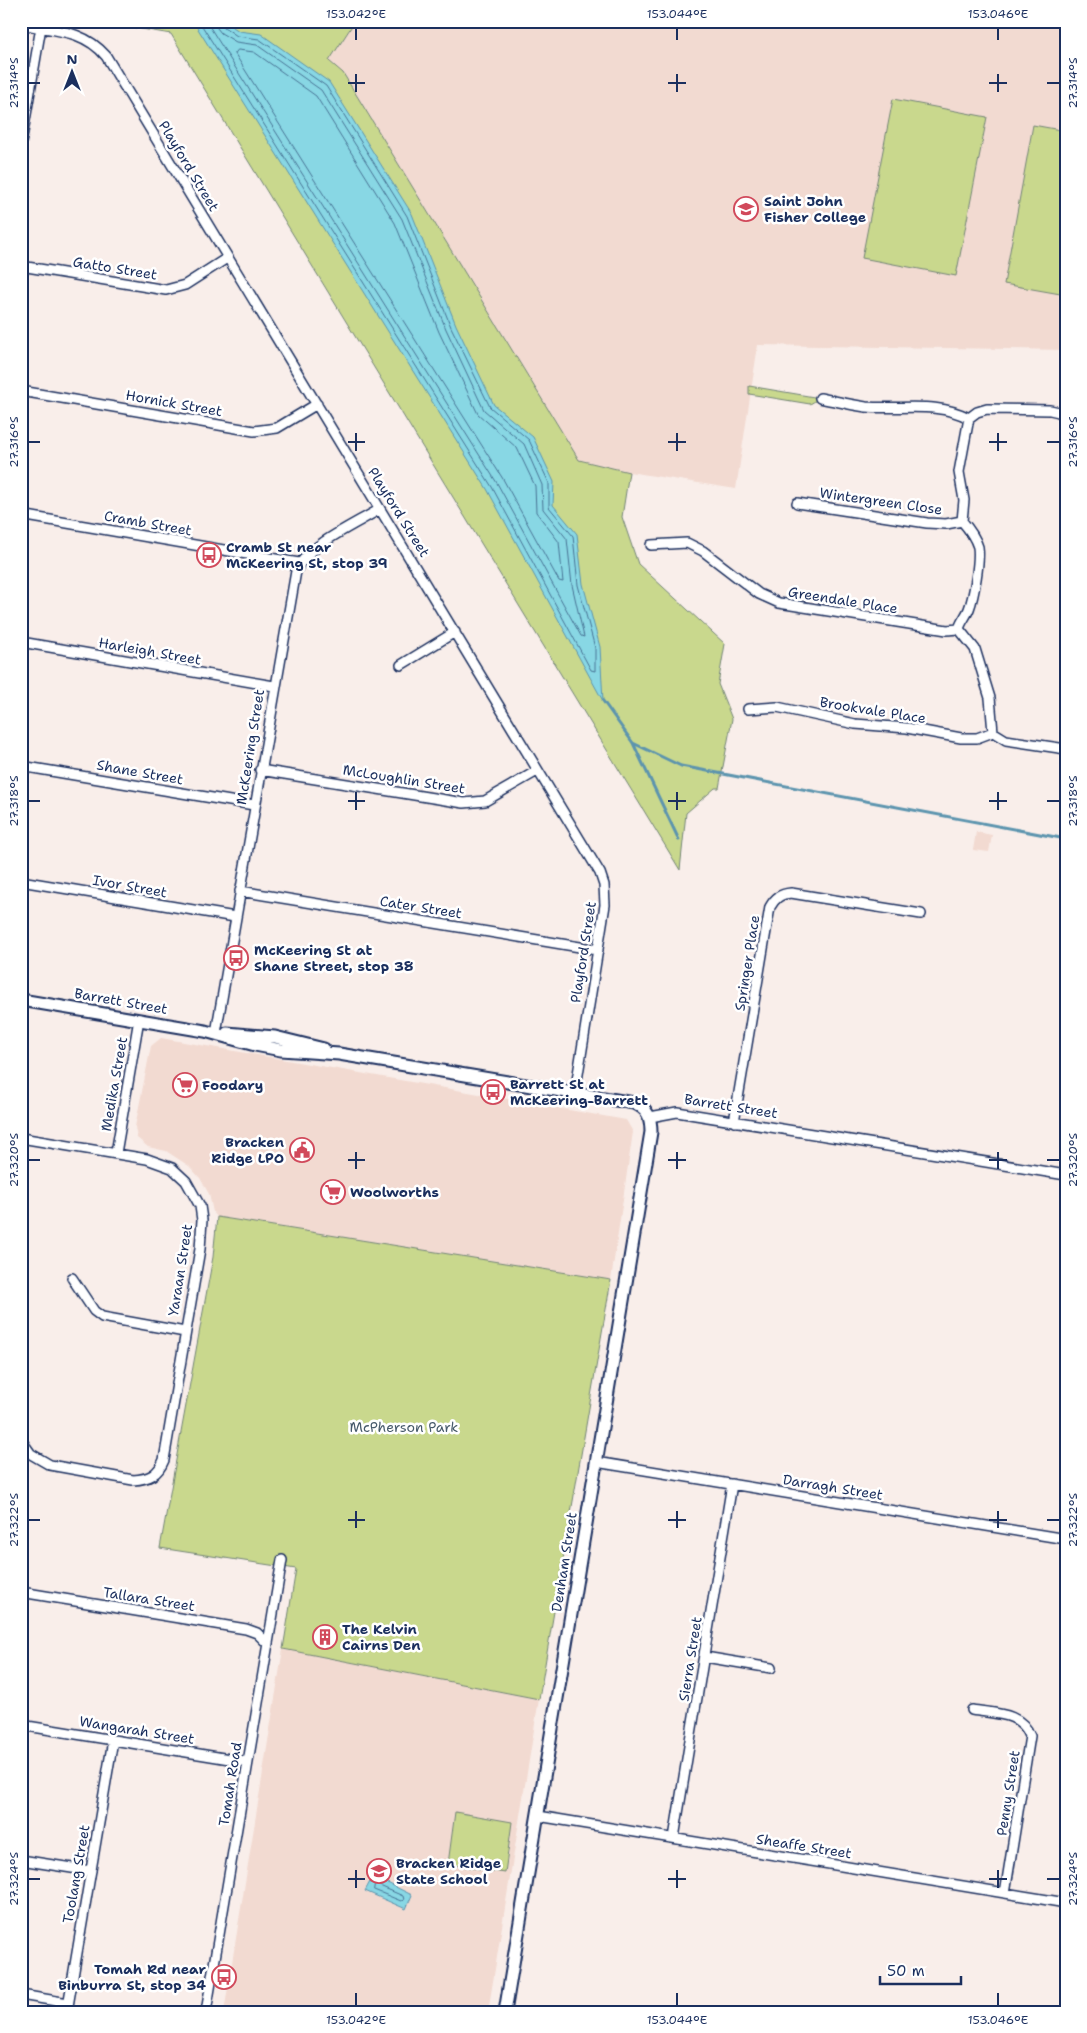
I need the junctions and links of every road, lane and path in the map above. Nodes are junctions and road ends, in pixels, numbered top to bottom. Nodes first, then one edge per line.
1 (21, 24) edge
2 (42, 25) edge
3 (21, 144) edge
4 (227, 258) junction
5 (21, 266) edge
6 (21, 391) edge
7 (820, 398) dead end
8 (317, 404) junction
9 (969, 418) junction
10 (1066, 418) edge
11 (797, 503) dead end
12 (380, 509) junction
13 (21, 516) edge
14 (962, 521) junction
15 (651, 545) dead end
16 (300, 563) junction
17 (959, 630) junction
18 (455, 632) junction
19 (21, 642) edge
20 (401, 665) dead end
21 (274, 686) junction
22 (748, 708) dead end
23 (993, 732) junction
24 (1066, 749) edge
25 (21, 766) edge
26 (260, 770) junction
27 (537, 771) junction
28 (254, 805) junction
29 (21, 881) edge
30 (240, 891) junction
31 (921, 914) dead end
32 (235, 917) junction
33 (598, 950) junction
34 (21, 1000) edge
35 (139, 1019) junction
36 (216, 1032) junction
37 (575, 1093) junction
38 (650, 1117) junction
39 (734, 1122) junction
40 (21, 1138) edge
41 (116, 1153) junction
42 (1066, 1175) edge
43 (72, 1278) dead end
44 (185, 1332) junction
45 (21, 1440) edge
46 (596, 1462) junction
47 (732, 1484) junction
48 (1066, 1539) edge
49 (282, 1560) dead end
50 (21, 1592) edge
51 (268, 1644) junction
52 (704, 1657) junction
53 (771, 1668) dead end
54 (972, 1710) dead end
55 (21, 1725) edge
56 (113, 1740) junction
57 (248, 1762) junction
58 (538, 1816) junction
59 (674, 1838) junction
60 (21, 1860) edge
61 (91, 1871) junction
62 (1005, 1893) junction
63 (1066, 1903) edge
64 (21, 1995) edge
65 (68, 2007) edge
66 (206, 2012) edge
67 (505, 2012) edge

1 - 2 street, Playford Street
2 - 3 street
2 - 4 street, Playford Street
4 - 5 street, Gatto Street
4 - 8 street, Playford Street
6 - 8 street, Hornick Street
7 - 9 street
8 - 12 street, Playford Street
9 - 10 street
9 - 14 street
11 - 14 street, Wintergreen Close
12 - 16 street
12 - 18 street, Playford Street
13 - 16 street, Cramb Street
14 - 17 street
15 - 17 street, Greendale Place
16 - 21 street, McKeering Street
17 - 23 street
18 - 20 street
18 - 27 street, Playford Street
19 - 21 street, Harleigh Street
21 - 26 street, McKeering Street
22 - 23 street, Brookvale Place
23 - 24 street
25 - 28 street, Shane Street
26 - 27 street, McLoughlin Street
26 - 28 street, McKeering Street
27 - 33 street, Playford Street
28 - 30 street, McKeering Street
29 - 32 street, Ivor Street
30 - 32 street, McKeering Street
30 - 33 street, Cater Street
31 - 39 street, Springer Place
32 - 36 street, McKeering Street
33 - 37 street, Playford Street
34 - 35 street, Barrett Street
35 - 36 street, Barrett Street
35 - 41 street, Medika Street
36 - 37 street, Barrett Street
37 - 38 street, Barrett Street
38 - 39 street, Barrett Street
38 - 46 street, Denham Street
39 - 42 street, Barrett Street
40 - 41 street, Yaraan Street
41 - 44 street, Yaraan Street
43 - 44 street
44 - 45 street, Yaraan Street
46 - 47 street, Darragh Street
46 - 58 street, Denham Street
47 - 48 street, Darragh Street
47 - 52 street, Sierra Street
49 - 51 street, Tomah Road
50 - 51 street, Tallara Street
51 - 57 street, Tomah Road
52 - 53 street
52 - 59 street, Sierra Street
54 - 62 street, Penny Street
55 - 56 street, Wangarah Street
56 - 57 street, Wangarah Street
56 - 61 street, Toolang Street
57 - 66 street, Tomah Road
58 - 59 street, Sheaffe Street
58 - 67 street, Denham Street
59 - 62 street, Sheaffe Street
60 - 61 street
61 - 65 street, Toolang Street
62 - 63 street, Sheaffe Street
64 - 65 street

